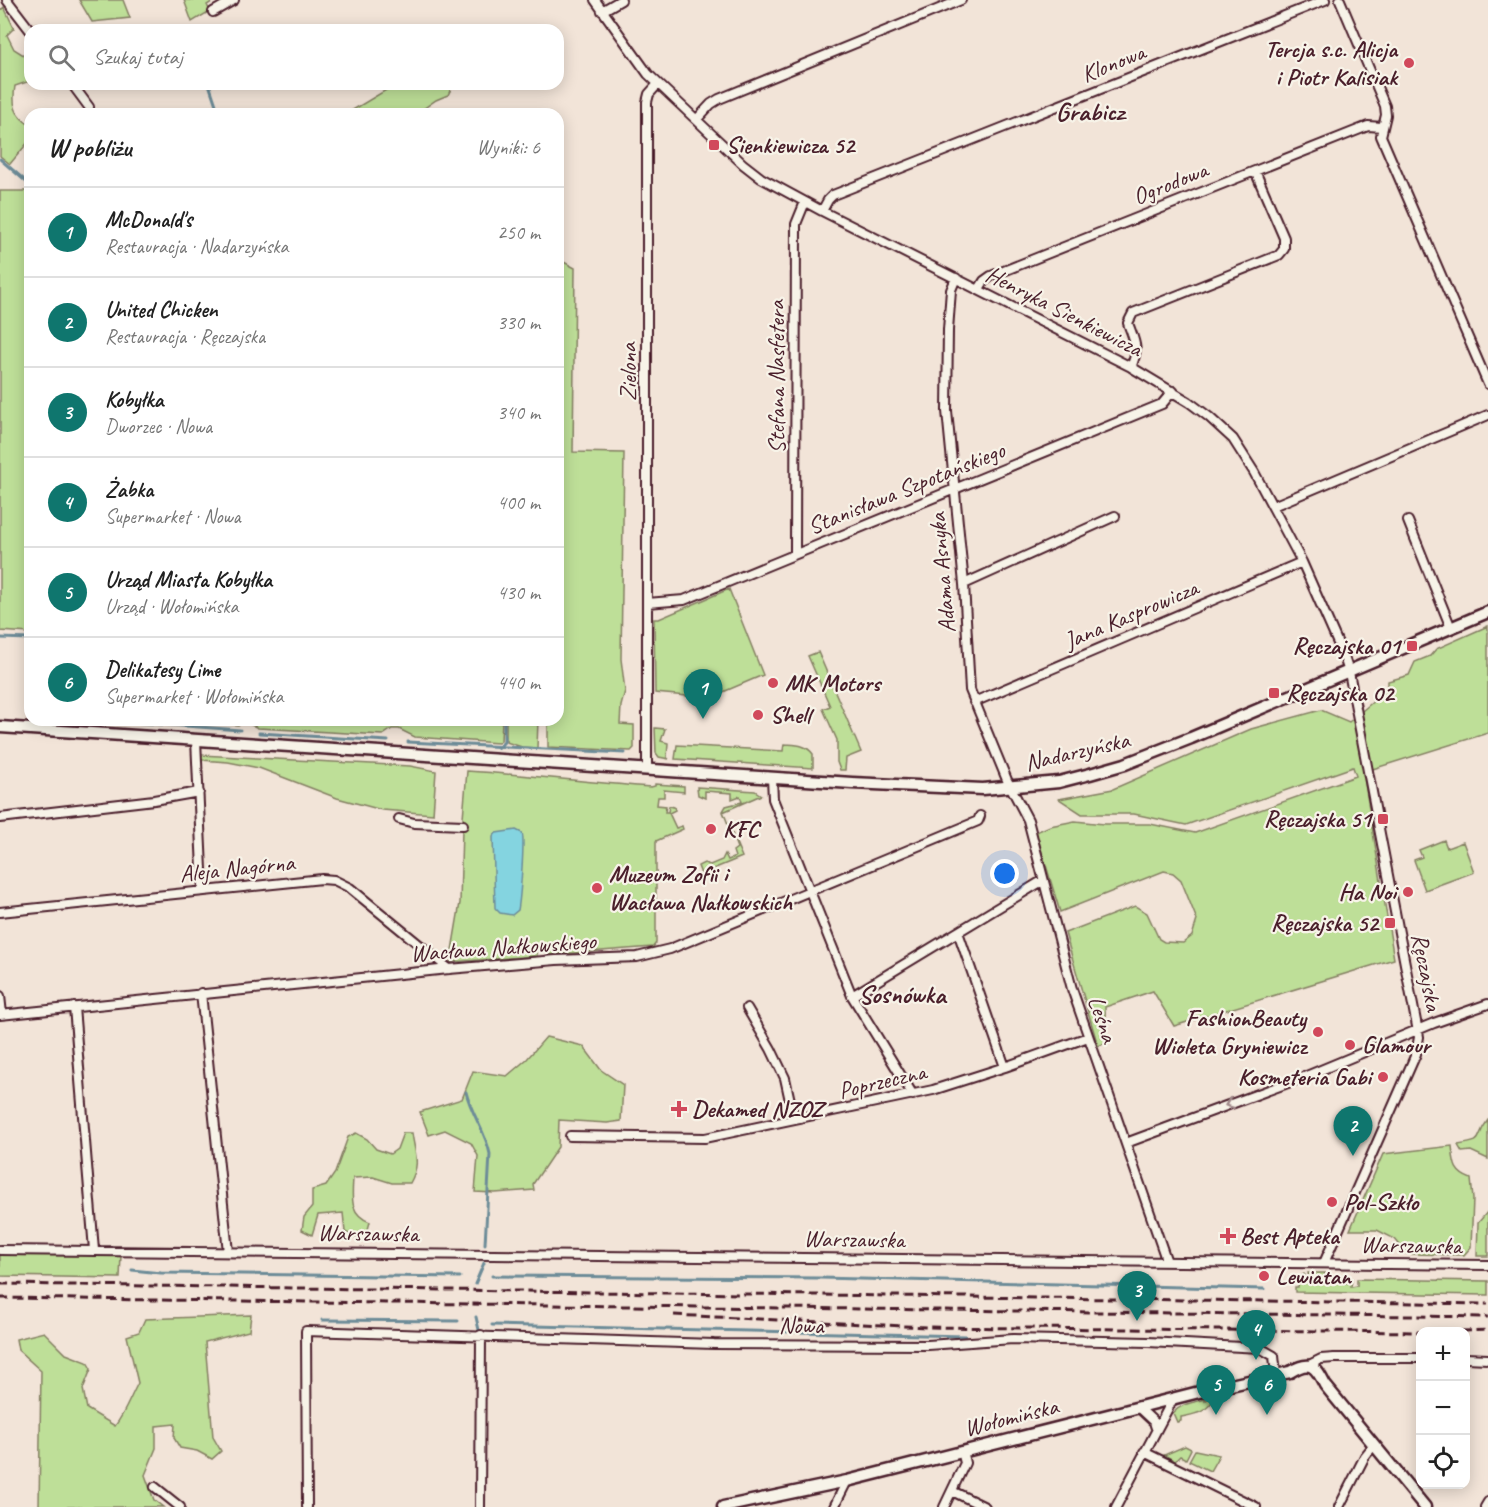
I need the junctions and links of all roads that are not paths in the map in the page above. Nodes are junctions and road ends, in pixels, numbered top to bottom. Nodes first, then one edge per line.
1 (7, 0) edge
2 (234, 0) edge
3 (595, 0) edge
4 (621, 0) edge
5 (961, 0) edge
6 (1325, 0) edge
7 (1340, 0) edge
8 (602, 11) junction
9 (213, 12) dead end
10 (25, 24) edge
11 (658, 84) junction
12 (76, 90) edge
13 (89, 107) dead end
14 (697, 119) junction
15 (1382, 127) junction
16 (1255, 171) junction
17 (805, 202) junction
18 (822, 211) junction
19 (956, 278) junction
20 (979, 289) junction
21 (1131, 367) junction
22 (1488, 384) edge
23 (1173, 391) junction
24 (1488, 415) edge
25 (955, 489) junction
26 (1273, 506) junction
27 (1115, 516) dead end
28 (1408, 521) dead end
29 (795, 554) junction
30 (1302, 562) junction
31 (964, 584) junction
32 (647, 603) junction
33 (1488, 612) edge
34 (1451, 628) junction
35 (1349, 672) junction
36 (974, 702) junction
37 (0, 727) edge
38 (196, 740) junction
39 (647, 769) junction
40 (772, 778) junction
41 (1011, 787) junction
42 (199, 792) junction
43 (980, 816) dead end
44 (0, 818) edge
45 (399, 819) dead end
46 (463, 825) dead end
47 (1042, 882) junction
48 (809, 890) junction
49 (203, 891) junction
50 (0, 912) edge
51 (958, 932) junction
52 (449, 969) junction
53 (201, 993) junction
54 (0, 996) edge
55 (852, 996) junction
56 (1488, 1004) edge
57 (74, 1007) junction
58 (747, 1008) dead end
59 (1, 1015) edge
60 (1418, 1031) junction
61 (1088, 1037) junction
62 (1005, 1067) junction
63 (914, 1095) junction
64 (794, 1119) junction
65 (570, 1136) dead end
66 (1126, 1143) junction
67 (0, 1250) edge
68 (94, 1250) junction
69 (228, 1251) junction
70 (1167, 1262) junction
71 (1324, 1263) junction
72 (1488, 1265) edge
73 (481, 1335) junction
74 (1416, 1358) edge
75 (1470, 1358) edge
76 (1488, 1359) edge
77 (1309, 1365) junction
78 (1276, 1375) junction
79 (1173, 1399) junction
80 (1138, 1407) junction
81 (1156, 1428) junction
82 (1374, 1445) junction
83 (962, 1451) junction
84 (1144, 1452) junction
85 (847, 1481) junction
86 (155, 1487) dead end
87 (952, 1491) junction
88 (1488, 1502) edge
89 (180, 1507) edge
90 (307, 1507) edge
91 (480, 1507) edge
92 (723, 1507) edge
93 (834, 1507) edge
94 (944, 1507) edge
95 (985, 1507) edge
96 (1116, 1507) edge
97 (1256, 1507) edge
98 (1339, 1507) edge
99 (1425, 1507) edge
100 (1485, 1507) edge

1 - 10 street
2 - 9 street
3 - 8 street
4 - 8 street
5 - 14 street
6 - 18 street, Klonowa
7 - 15 street
8 - 11 street
11 - 14 street, Henryka Sienkiewicza
11 - 32 street, Zielona
12 - 13 street
14 - 17 street, Henryka Sienkiewicza
15 - 16 street, Ogrodowa
15 - 22 street
16 - 20 street, Ogrodowa
16 - 21 street
17 - 18 street, Henryka Sienkiewicza
17 - 29 street, Stefana Nasfetera
18 - 19 street, Henryka Sienkiewicza
19 - 20 street, Henryka Sienkiewicza
19 - 25 street, Adama Asnyka
20 - 21 street, Henryka Sienkiewicza
21 - 23 street, Henryka Sienkiewicza
23 - 25 street, Stanisława Szpotańskiego
23 - 26 street, Henryka Sienkiewicza
24 - 26 street
25 - 29 street, Stanisława Szpotańskiego
25 - 31 street, Adama Asnyka
26 - 30 street, Henryka Sienkiewicza
27 - 31 street
28 - 34 street
29 - 32 street, Stanisława Szpotańskiego
30 - 35 street, Henryka Sienkiewicza
30 - 36 street, Jana Kasprowicza
31 - 36 street, Adama Asnyka
32 - 39 street, Zielona
33 - 34 main road, Nadarzyńska
34 - 35 main road, Nadarzyńska
35 - 41 main road, Nadarzyńska
35 - 60 street, Ręczajska
36 - 41 street, Adama Asnyka
37 - 38 main road, Nadarzyńska
38 - 39 main road, Nadarzyńska
38 - 42 street
39 - 40 main road, Nadarzyńska
40 - 41 main road, Nadarzyńska
40 - 48 street
41 - 47 street, Leśna
42 - 44 street
42 - 49 street
43 - 48 street, Wacława Nałkowskiego
45 - 46 street
47 - 51 street
47 - 61 street, Leśna
48 - 52 street, Wacława Nałkowskiego
48 - 55 street
49 - 50 street, Aleja Nagórna
49 - 52 street, Aleja Nagórna
51 - 55 street
51 - 62 street
52 - 53 street, Wacława Nałkowskiego
53 - 57 street, Wacława Nałkowskiego
53 - 69 street
54 - 59 street
55 - 63 street
56 - 60 street
57 - 59 street, Wacława Nałkowskiego
57 - 68 street
58 - 64 street
60 -> 66 street
60 - 71 street, Ręczajska
61 - 62 street, Poprzeczna
61 - 66 street, Leśna
62 - 63 street, Poprzeczna
63 - 64 street, Poprzeczna
64 - 65 street, Poprzeczna
66 - 70 street, Leśna
67 - 68 street, Warszawska
68 - 69 street, Warszawska
69 - 70 street, Warszawska
70 - 71 street, Warszawska
71 - 72 street, Warszawska
73 - 78 street, Nowa
73 - 90 street, Nowa
73 - 91 street
74 - 77 street
75 - 76 street
77 - 78 main road, Wołomińska
77 - 82 main road
78 - 79 main road, Wołomińska
79 - 80 main road, Wołomińska
79 - 81 street
80 - 81 street
80 - 83 main road, Wołomińska
81 - 84 street
82 - 98 street
82 - 99 main road
83 - 85 main road, Wołomińska
83 - 87 street
84 - 96 street
84 - 97 street
85 - 92 main road, Wołomińska
85 - 93 street
86 - 89 street
87 - 94 street
87 - 95 street
88 - 100 street

